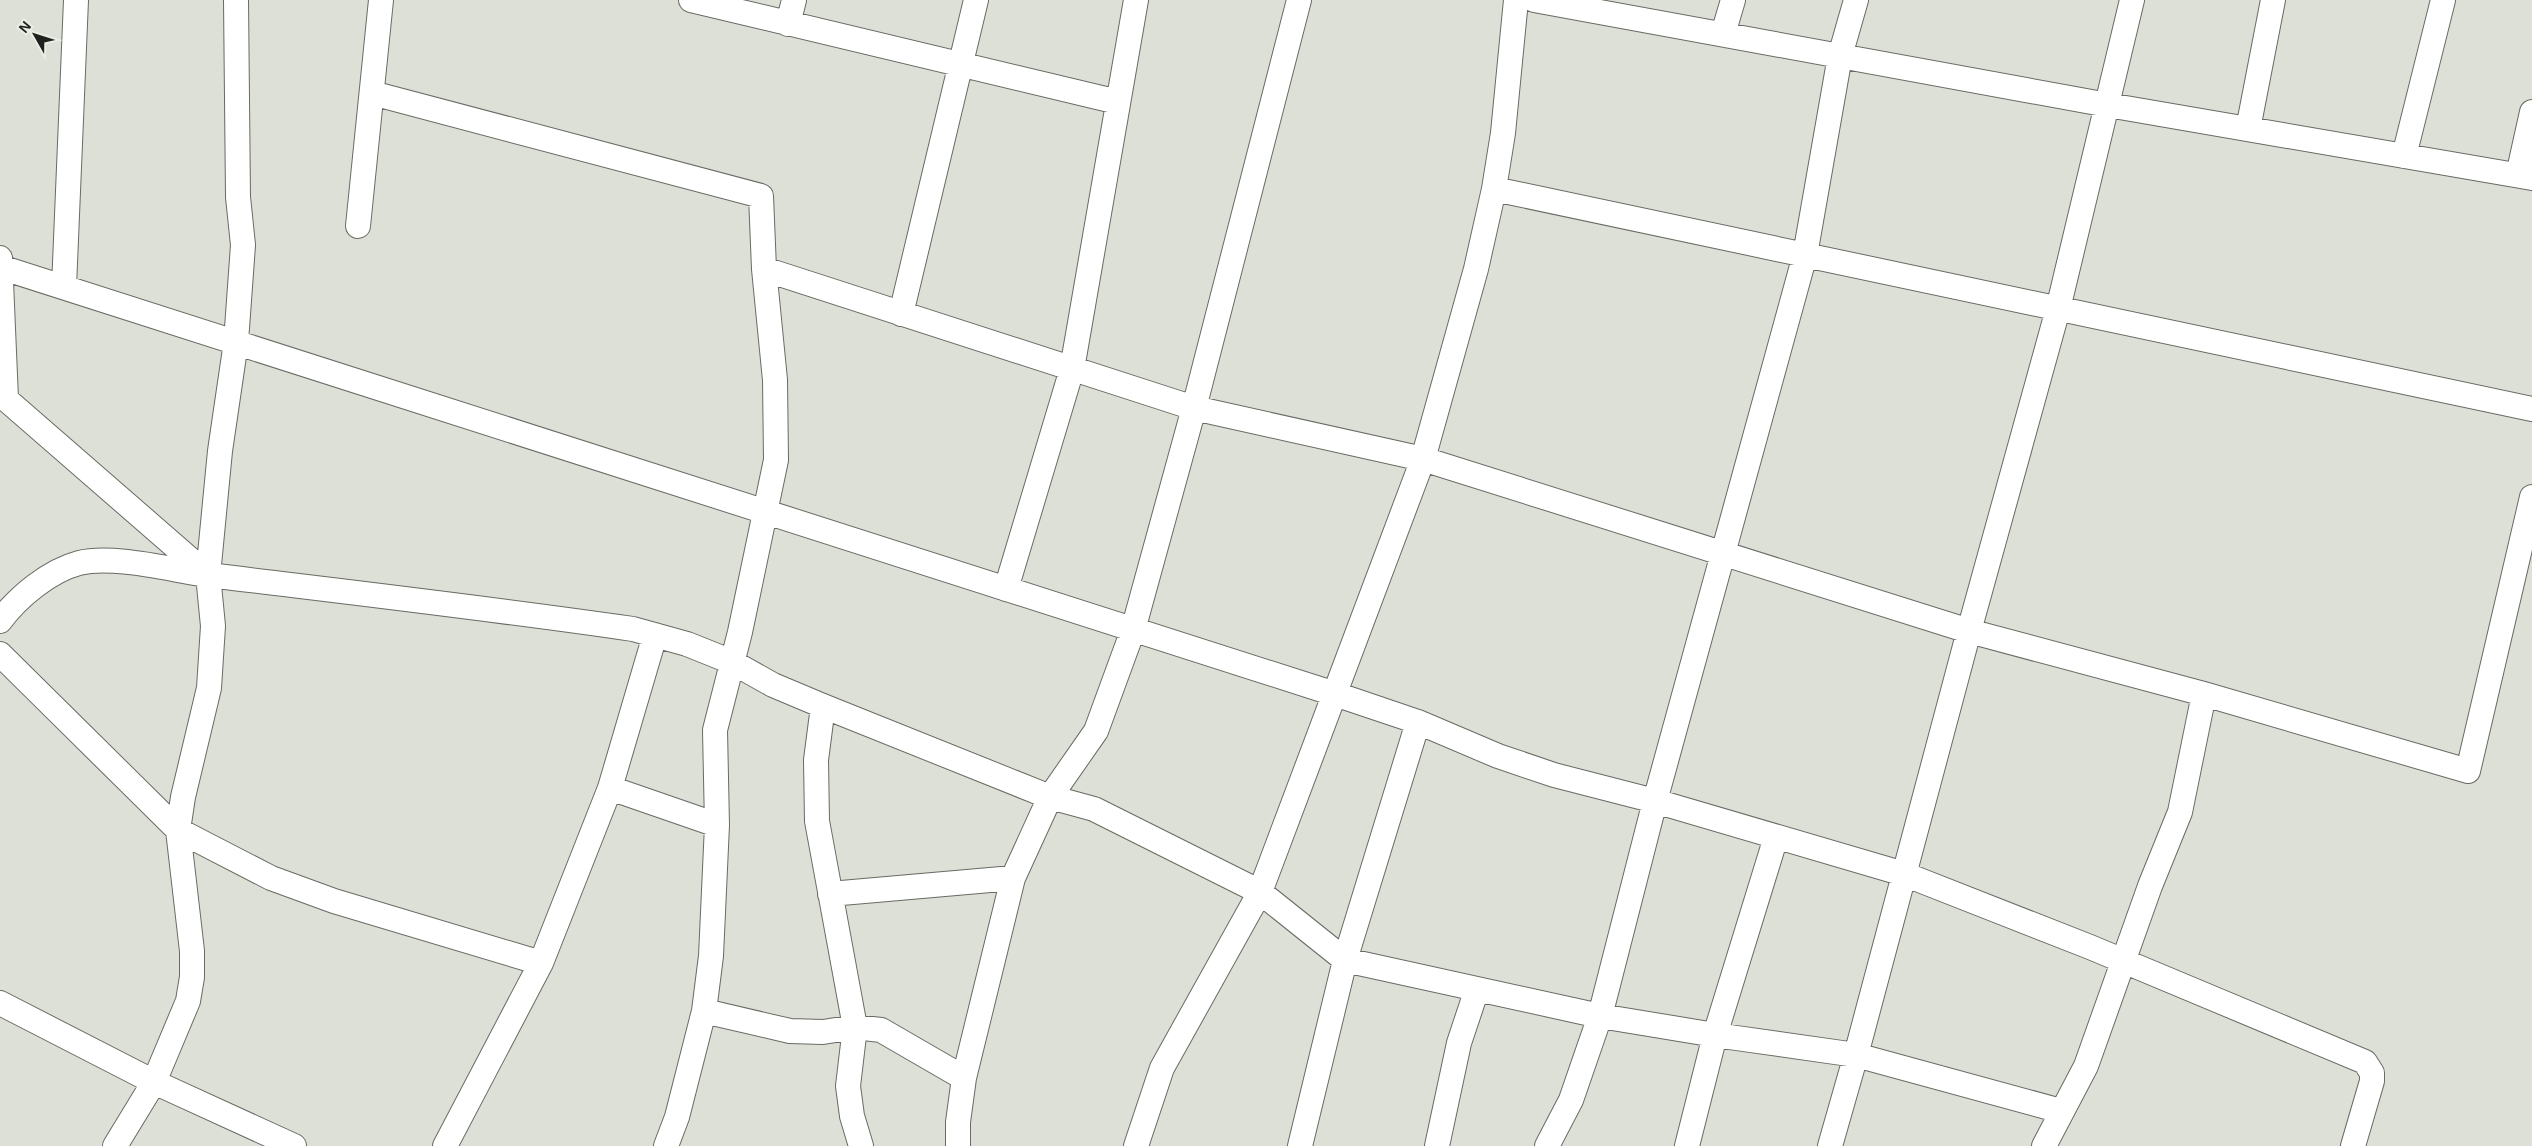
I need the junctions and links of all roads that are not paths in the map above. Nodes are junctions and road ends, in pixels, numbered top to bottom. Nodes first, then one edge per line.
1 (76, 0) edge
2 (236, 0) edge
3 (381, 0) edge
4 (692, 0) edge
5 (794, 0) edge
6 (976, 0) edge
7 (1136, 0) edge
8 (1299, 0) edge
9 (1516, 0) edge
10 (1534, 0) edge
11 (1733, 0) edge
12 (1856, 0) edge
13 (2132, 0) edge
14 (2273, 0) edge
15 (2443, 0) edge
16 (788, 24) junction
17 (1723, 34) junction
18 (1840, 56) junction
19 (961, 65) junction
20 (372, 93) junction
21 (1118, 102) junction
22 (2108, 104) junction
23 (2532, 112) edge
24 (2248, 129) junction
25 (2404, 156) junction
26 (2525, 176) edge
27 (1494, 189) junction
28 (358, 226) dead end
29 (1805, 255) junction
30 (0, 258) edge
31 (0, 267) edge
32 (764, 269) junction
33 (64, 287) junction
34 (2058, 309) junction
35 (901, 314) junction
36 (236, 342) junction
37 (1072, 369) junction
38 (3, 397) edge
39 (1194, 408) junction
40 (2532, 409) edge
41 (1423, 459) junction
42 (2532, 497) edge
43 (766, 512) junction
44 (1723, 554) junction
45 (208, 575) junction
46 (1006, 589) junction
47 (0, 621) edge
48 (1133, 630) junction
49 (1969, 631) junction
50 (655, 635) junction
51 (0, 654) edge
52 (732, 662) junction
53 (1336, 694) junction
54 (2204, 694) junction
55 (822, 706) junction
56 (1418, 722) junction
57 (610, 788) junction
58 (1050, 797) junction
59 (1655, 802) junction
60 (717, 825) junction
61 (178, 830) junction
62 (1776, 837) junction
63 (1904, 874) junction
64 (1013, 878) junction
65 (1260, 892) junction
66 (830, 894) junction
67 (1344, 960) junction
68 (2124, 962) junction
69 (541, 963) junction
70 (1477, 989) junction
71 (0, 1003) edge
72 (704, 1011) junction
73 (1600, 1016) junction
74 (855, 1027) junction
75 (1715, 1036) junction
76 (1856, 1055) junction
77 (964, 1078) junction
78 (154, 1082) junction
79 (2061, 1111) junction
80 (1832, 1145) edge
81 (115, 1146) edge
82 (294, 1146) edge
83 (445, 1146) edge
84 (666, 1146) edge
85 (861, 1146) edge
86 (958, 1146) edge
87 (1136, 1146) edge
88 (1300, 1146) edge
89 (1437, 1146) edge
90 (1547, 1146) edge
91 (1687, 1146) edge
92 (2044, 1146) edge
93 (2353, 1146) edge

1 - 33 street
2 - 36 street
3 - 20 street
4 - 16 street
5 - 16 street
6 - 19 street
7 - 21 street
8 - 39 street
9 - 27 street
10 - 17 street
11 - 17 street
12 - 18 street
13 - 22 street
14 - 24 street
15 - 25 street
16 - 19 street
17 - 18 street
18 - 22 street
18 - 29 street
19 - 21 street
19 - 35 street
20 - 28 street
20 - 32 street
21 - 37 street
22 - 24 street
22 - 34 street
23 - 26 street
24 - 25 street
25 - 26 street
27 - 29 street
27 - 41 street
29 - 34 street
29 - 44 street
30 - 31 street
31 - 33 street
31 - 38 street
32 - 35 street
32 - 43 street
33 - 36 street
34 - 40 street
34 - 49 street
35 - 37 street
36 - 43 street
36 - 45 street
37 - 39 street
37 - 46 street
38 - 45 street
39 - 41 street
39 - 48 street
41 - 44 street
41 - 53 street
42 - 54 street
43 - 46 street
43 - 52 street
44 - 49 street
44 - 59 street
45 - 47 street
45 - 50 street
45 - 61 street
46 - 48 street
48 - 53 street
48 - 58 street
49 - 54 street
49 - 63 street
50 - 52 street
50 - 57 street
51 - 61 street
52 - 55 street
52 - 60 street
53 - 56 street
53 - 65 street
54 - 68 street
55 - 58 street
55 - 66 street
56 - 59 street
56 - 67 street
57 - 60 street
57 - 69 street
58 - 64 street
58 - 65 street
59 - 62 street
59 - 73 street
60 - 72 street
61 - 69 street
61 - 78 street
62 - 63 street
62 - 75 street
63 - 68 street
63 - 76 street
64 - 66 street
64 - 77 street
65 - 67 street
65 - 87 street
66 - 74 street
67 - 70 street
67 - 88 street
68 - 79 street
68 - 93 street
69 - 83 street
70 - 73 street
70 - 89 street
71 - 78 street
72 - 74 street
72 - 84 street
73 - 75 street
73 - 90 street
74 - 77 street
74 - 85 street
75 - 76 street
75 - 91 street
76 - 79 street
76 - 80 street
77 - 86 street
78 - 81 street
78 - 82 street
79 - 92 street

